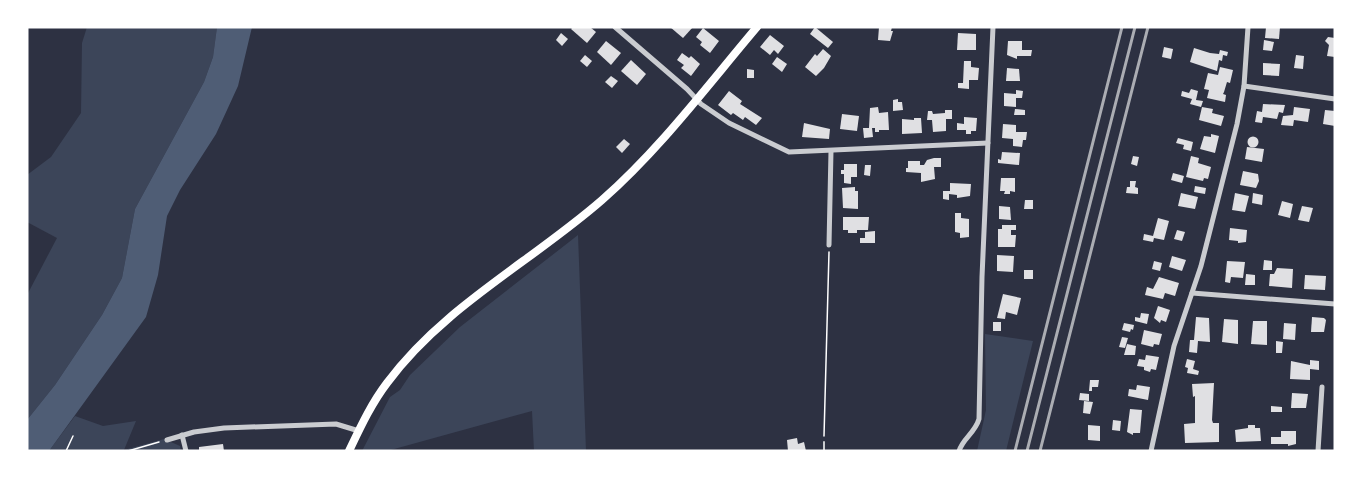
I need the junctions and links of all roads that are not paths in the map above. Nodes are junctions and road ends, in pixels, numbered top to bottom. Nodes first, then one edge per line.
1 (615, 27) edge
2 (756, 27) edge
3 (993, 27) edge
4 (1248, 27) edge
5 (1244, 86) junction
6 (696, 99) junction
7 (1335, 99) edge
8 (988, 143) junction
9 (831, 152) junction
10 (829, 245) road end
11 (1192, 293) junction
12 (1335, 304) edge
13 (1322, 387) dead end
14 (359, 431) junction
15 (182, 435) junction
16 (166, 440) road end
17 (824, 442) road end
18 (186, 451) edge
19 (350, 451) edge
20 (824, 451) edge
21 (959, 451) edge
22 (1151, 451) edge
23 (1318, 451) edge

1 - 6 street
2 - 6 main road
3 - 8 street
4 - 5 street
5 - 7 street
5 - 11 street
6 - 9 street
6 - 14 main road
8 - 9 street
8 - 21 street
9 - 10 street
11 - 12 street
11 - 22 street
13 - 23 street
14 - 15 street
14 - 19 main road
15 - 16 street
15 - 18 street
17 - 20 lane

